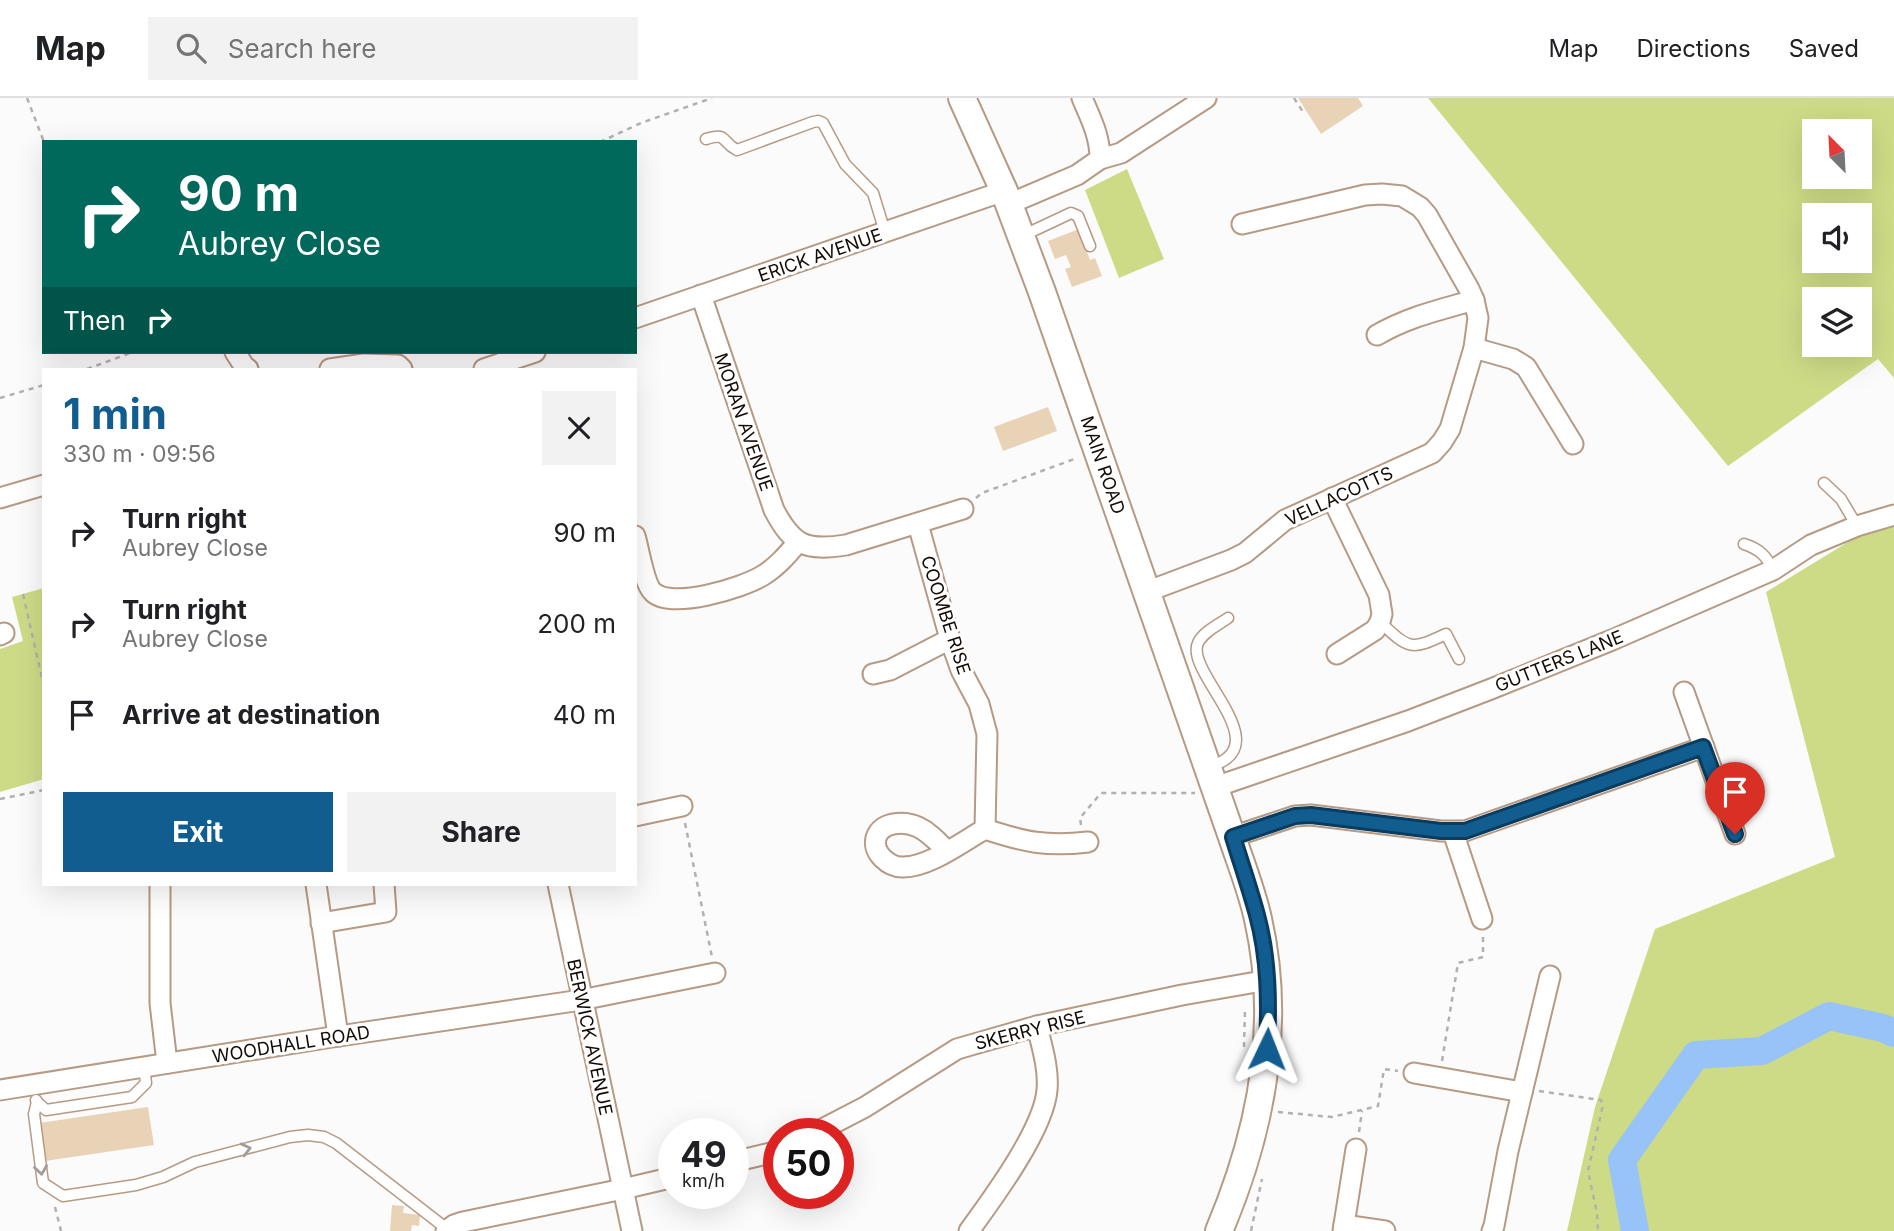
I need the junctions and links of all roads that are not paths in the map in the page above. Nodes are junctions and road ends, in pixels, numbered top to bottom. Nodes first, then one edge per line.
1 (962, 98) edge
2 (1082, 98) edge
3 (1206, 98) edge
4 (706, 139) dead end
5 (1100, 159) junction
6 (1007, 197) junction
7 (1242, 224) dead end
8 (886, 232) junction
9 (1022, 237) junction
10 (1090, 246) dead end
11 (701, 295) junction
12 (1474, 300) junction
13 (637, 316) edge
14 (1377, 335) dead end
15 (1474, 348) junction
16 (236, 354) edge
17 (529, 354) edge
18 (247, 368) edge
19 (338, 368) edge
20 (401, 368) edge
21 (487, 368) edge
22 (1573, 444) dead end
23 (1824, 483) dead end
24 (42, 486) edge
25 (0, 498) edge
26 (1332, 498) junction
27 (963, 509) road end
28 (1894, 514) edge
29 (918, 524) junction
30 (1857, 526) junction
31 (798, 542) junction
32 (637, 544) edge
33 (1744, 544) dead end
34 (1773, 570) junction
35 (1146, 592) junction
36 (1228, 618) dead end
37 (1380, 622) junction
38 (950, 639) junction
39 (1337, 654) dead end
40 (1459, 659) dead end
41 (873, 674) dead end
42 (1684, 692) dead end
43 (1703, 747) junction
44 (1211, 777) junction
45 (682, 806) road end
46 (637, 816) edge
47 (985, 829) junction
48 (1453, 832) junction
49 (1735, 834) dead end
50 (1233, 837) junction
51 (1085, 843) road end
52 (947, 851) dead end
53 (160, 886) edge
54 (316, 886) edge
55 (384, 886) edge
56 (558, 886) edge
57 (1482, 919) road end
58 (321, 923) junction
59 (715, 973) road end
60 (1550, 976) dead end
61 (1268, 980) junction
62 (581, 1000) junction
63 (1037, 1026) junction
64 (338, 1036) junction
65 (167, 1063) junction
66 (144, 1067) junction
67 (1414, 1073) road end
68 (0, 1090) edge
69 (1522, 1092) junction
70 (35, 1094) junction
71 (844, 1118) edge
72 (1356, 1149) road end
73 (658, 1181) edge
74 (623, 1189) junction
75 (1231, 1201) junction
76 (1343, 1228) edge
77 (447, 1230) edge
78 (632, 1231) edge
79 (969, 1231) edge
80 (1219, 1231) edge
81 (1237, 1231) edge
82 (1385, 1231) edge
83 (1492, 1231) edge

1 - 6 main road, MAIN ROAD
2 - 5 street
3 - 5 street, ERICK AVENUE
4 - 8 lane
5 - 6 street, ERICK AVENUE
6 - 8 street, ERICK AVENUE
6 - 9 main road, MAIN ROAD
7 - 12 street, VELLACOTTS
8 - 11 street, ERICK AVENUE
9 - 10 lane
9 - 35 main road, MAIN ROAD
11 - 13 street, ERICK AVENUE
11 - 31 street, MORAN AVENUE
12 - 14 street
12 - 15 street, VELLACOTTS
15 - 22 street
15 - 26 street, VELLACOTTS
16 - 18 street
17 - 21 street
19 - 20 street
23 - 30 lane
24 - 25 street
26 - 35 street, VELLACOTTS
26 - 37 street
27 - 29 street
28 - 30 street, GUTTERS LANE
29 - 31 street
29 - 38 street, COOMBE RISE
30 - 34 street, GUTTERS LANE
31 - 32 street
33 - 34 lane
34 - 44 street, GUTTERS LANE
35 - 44 main road, MAIN ROAD
36 - 44 lane
37 - 39 street
37 - 40 lane
38 - 41 street
38 - 47 street, COOMBE RISE
42 - 43 street
43 - 48 street
43 - 49 street
44 - 50 main road, MAIN ROAD
45 - 46 street
47 - 51 street
47 - 52 street
48 - 50 street
48 - 57 street
50 - 61 main road, MAIN ROAD
53 - 65 street
54 - 58 street
55 - 58 street
56 - 62 street, BERWICK AVENUE
58 - 64 street
59 - 62 street, WOODHALL ROAD
60 - 69 street
61 - 63 street, SKERRY RISE
61 - 75 main road, MAIN ROAD
62 - 64 street, WOODHALL ROAD
62 - 74 street, BERWICK AVENUE
63 - 71 street, SKERRY RISE
63 - 79 street
64 - 65 street, WOODHALL ROAD
65 - 66 street, WOODHALL ROAD
66 - 70 street, WOODHALL ROAD
66 - 70 lane
67 - 69 street
68 - 70 street, WOODHALL ROAD
69 - 83 street
70 -> 77 lane
72 - 76 street
73 - 74 street
74 - 77 street
74 - 78 street, BERWICK AVENUE
75 - 80 main road, MAIN ROAD
75 - 81 main road
76 - 82 street

